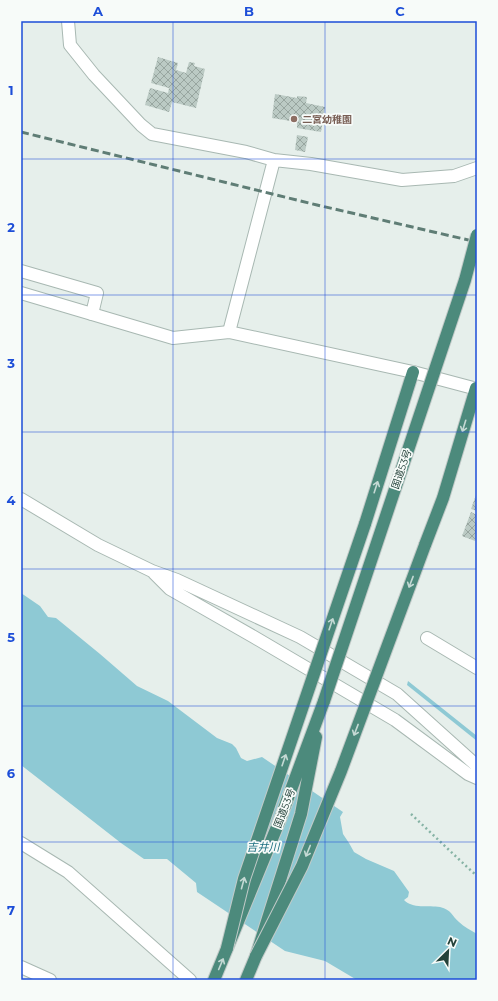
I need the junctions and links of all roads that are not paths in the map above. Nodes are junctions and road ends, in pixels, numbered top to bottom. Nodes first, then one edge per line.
1 (68, 21) edge
2 (274, 160) junction
3 (477, 168) edge
4 (477, 235) edge
5 (21, 271) edge
6 (21, 293) edge
7 (92, 314) junction
8 (229, 332) junction
9 (413, 372) junction
10 (476, 388) edge
11 (21, 499) edge
12 (152, 571) junction
13 (427, 638) dead end
14 (477, 668) edge
15 (324, 701) junction
16 (474, 772) edge
17 (477, 784) edge
18 (21, 843) edge
19 (227, 948) junction
20 (256, 956) junction
21 (21, 967) edge
22 (50, 980) edge
23 (190, 980) edge
24 (214, 980) edge
25 (246, 980) edge

1 - 2 street
2 - 3 street
2 - 8 street
4 - 15 highway, 国道53号, bridge
5 - 7 street
6 - 7 street
7 - 8 street
8 - 9 street
9 - 10 street
19 -> 9 highway, bridge
10 -> 20 highway, bridge
11 - 12 street
12 - 16 street
12 - 16 street
13 - 14 street
15 - 19 highway, 国道53号, bridge
15 - 20 highway, 国道53号, bridge
16 - 17 street
18 - 23 street
24 -> 19 highway, 国道53号
20 - 25 highway, 国道53号
21 - 22 street

